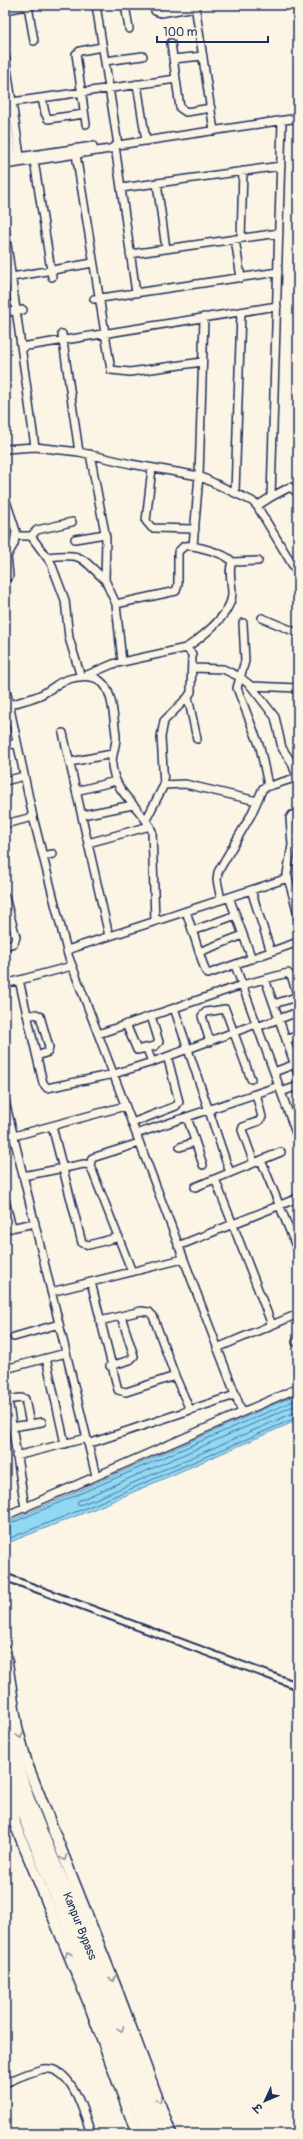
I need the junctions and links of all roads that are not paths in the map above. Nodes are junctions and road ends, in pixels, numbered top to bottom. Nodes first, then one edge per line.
1 (30, 5) edge
2 (96, 5) edge
3 (125, 5) edge
4 (153, 5) edge
5 (196, 6) edge
6 (5, 10) edge
7 (129, 29) dead end
8 (34, 41) dead end
9 (171, 43) dead end
10 (102, 47) junction
11 (5, 55) edge
12 (143, 56) dead end
13 (203, 56) junction
14 (173, 59) junction
15 (104, 61) junction
16 (176, 79) junction
17 (137, 84) junction
18 (109, 88) junction
19 (80, 93) junction
20 (42, 98) junction
21 (7, 103) edge
22 (211, 108) junction
23 (84, 114) junction
24 (298, 118) edge
25 (282, 121) junction
26 (86, 124) dead end
27 (214, 131) junction
28 (146, 141) junction
29 (116, 146) junction
30 (76, 151) junction
31 (5, 158) edge
32 (17, 158) junction
33 (34, 160) junction
34 (5, 165) edge
35 (281, 166) junction
36 (243, 171) junction
37 (157, 183) junction
38 (121, 188) junction
39 (5, 230) edge
40 (279, 233) junction
41 (238, 239) junction
42 (166, 249) junction
43 (130, 254) junction
44 (93, 263) junction
45 (278, 272) junction
46 (52, 274) junction
47 (12, 277) junction
48 (241, 278) junction
49 (136, 293) junction
50 (97, 299) junction
51 (277, 306) junction
52 (20, 310) junction
53 (5, 312) edge
54 (241, 312) junction
55 (204, 318) junction
56 (106, 333) junction
57 (62, 337) junction
58 (21, 347) junction
59 (202, 362) junction
60 (34, 447) junction
61 (5, 449) edge
62 (79, 452) junction
63 (90, 454) junction
64 (152, 468) junction
65 (199, 476) junction
66 (235, 492) junction
67 (298, 493) edge
68 (271, 497) junction
69 (5, 498) edge
70 (257, 506) junction
71 (72, 522) dead end
72 (195, 529) junction
73 (105, 534) junction
74 (16, 536) junction
75 (31, 536) junction
76 (75, 539) dead end
77 (193, 546) junction
78 (7, 553) edge
79 (47, 557) junction
80 (258, 561) dead end
81 (232, 562) junction
82 (298, 574) edge
83 (5, 579) edge
84 (105, 580) junction
85 (116, 604) junction
86 (262, 618) dead end
87 (243, 623) dead end
88 (298, 633) edge
89 (186, 648) junction
90 (122, 662) junction
91 (192, 668) junction
92 (84, 676) junction
93 (240, 677) junction
94 (5, 686) edge
95 (252, 686) junction
96 (298, 688) edge
97 (188, 697) junction
98 (7, 706) edge
99 (63, 733) dead end
100 (197, 739) dead end
101 (17, 743) junction
102 (5, 746) edge
103 (112, 754) junction
104 (70, 762) junction
105 (24, 776) junction
106 (298, 777) edge
107 (5, 781) edge
108 (116, 781) junction
109 (164, 785) junction
110 (268, 785) junction
111 (76, 790) junction
112 (257, 801) junction
113 (133, 805) junction
114 (298, 813) edge
115 (82, 816) junction
116 (33, 817) junction
117 (146, 820) junction
118 (5, 824) edge
119 (150, 826) junction
120 (88, 843) junction
121 (53, 854) dead end
122 (43, 856) junction
123 (288, 878) junction
124 (251, 890) junction
125 (5, 896) edge
126 (229, 897) junction
127 (221, 900) junction
128 (186, 911) junction
129 (298, 914) edge
130 (236, 915) junction
131 (155, 921) junction
132 (192, 931) junction
133 (243, 935) junction
134 (109, 936) junction
135 (298, 942) edge
136 (5, 946) edge
137 (67, 950) junction
138 (199, 952) junction
139 (271, 952) junction
140 (252, 959) junction
141 (235, 965) junction
142 (72, 966) junction
143 (265, 979) junction
144 (19, 980) junction
145 (5, 984) edge
146 (242, 986) junction
147 (274, 1004) junction
148 (174, 1008) junction
149 (298, 1012) edge
150 (28, 1016) junction
151 (151, 1016) junction
152 (279, 1019) junction
153 (126, 1024) junction
154 (257, 1025) junction
155 (234, 1033) junction
156 (98, 1034) junction
157 (298, 1035) edge
158 (286, 1040) junction
159 (210, 1042) junction
160 (147, 1049) junction
161 (188, 1050) junction
162 (37, 1056) junction
163 (166, 1057) junction
164 (152, 1062) junction
165 (296, 1064) edge
166 (274, 1072) junction
167 (114, 1074) junction
168 (298, 1074) edge
169 (251, 1079) dead end
170 (298, 1086) edge
171 (280, 1089) junction
172 (256, 1094) junction
173 (5, 1101) edge
174 (125, 1106) junction
175 (209, 1111) junction
176 (187, 1117) junction
177 (132, 1123) junction
178 (52, 1126) junction
179 (136, 1134) junction
180 (14, 1136) junction
181 (298, 1136) edge
182 (195, 1142) junction
183 (139, 1143) junction
184 (180, 1147) dead end
185 (281, 1152) dead end
186 (261, 1160) junction
187 (254, 1163) junction
188 (90, 1165) junction
189 (203, 1165) dead end
190 (63, 1168) junction
191 (230, 1173) junction
192 (23, 1176) junction
193 (214, 1179) junction
194 (195, 1187) dead end
195 (298, 1198) edge
196 (5, 1200) edge
197 (280, 1206) junction
198 (35, 1223) junction
199 (232, 1225) junction
200 (8, 1228) edge
201 (119, 1237) junction
202 (178, 1246) junction
203 (298, 1249) edge
204 (183, 1259) junction
205 (132, 1272) junction
206 (91, 1282) junction
207 (51, 1292) junction
208 (298, 1314) edge
209 (121, 1316) junction
210 (100, 1321) junction
211 (59, 1324) junction
212 (272, 1325) junction
213 (14, 1337) dead end
214 (217, 1348) junction
215 (66, 1353) junction
216 (46, 1358) junction
217 (110, 1366) junction
218 (5, 1369) edge
219 (175, 1376) junction
220 (5, 1380) edge
221 (298, 1388) edge
222 (235, 1395) junction
223 (8, 1400) junction
224 (190, 1410) junction
225 (242, 1412) junction
226 (42, 1422) dead end
227 (30, 1424) junction
228 (12, 1427) junction
229 (88, 1441) junction
230 (65, 1444) junction
231 (16, 1456) junction
232 (96, 1476) junction
233 (25, 1508) junction
234 (5, 1516) edge
235 (5, 1650) edge
236 (5, 1717) edge
237 (5, 1759) edge
238 (5, 1791) edge
239 (5, 2083) edge
240 (91, 2134) edge
241 (138, 2134) edge
242 (149, 2134) edge
243 (160, 2134) edge
244 (171, 2134) edge

1 - 6 street
1 - 8 street
2 - 10 street
3 - 7 street
4 - 5 street
5 - 13 street
9 - 14 street
10 - 15 street
10 - 19 street
11 - 21 street
12 - 15 street
13 - 14 street
13 - 22 street
14 - 16 street
15 - 18 street
16 - 17 street
16 - 22 street
17 - 18 street
17 - 28 street
18 - 19 street
18 - 29 street
19 - 20 street
19 - 23 street
20 - 21 street
20 - 23 street
21 - 32 street
22 - 27 street
23 - 26 street
24 - 25 street
25 - 27 street
25 - 35 street
27 - 28 street
28 - 29 street
29 - 30 street
29 - 38 street
30 - 32 street
30 - 33 street
30 - 44 street
31 - 32 street
32 - 33 street
32 - 34 street
33 - 46 street
35 - 36 street
35 - 40 street
36 - 37 street
36 - 41 street
37 - 38 street
37 - 42 street
38 - 43 street
39 - 47 street
40 - 41 street
40 - 45 street
41 - 42 street
41 - 48 street
42 - 43 street
43 - 49 street
44 - 46 street
44 - 50 street
45 - 48 street
45 - 51 street
46 - 47 street
47 - 52 street
48 - 49 street
49 - 50 street
50 - 56 street
51 - 54 street
51 - 68 street
52 - 53 street
52 - 58 street
54 - 55 street
54 - 66 street
55 - 56 street
55 - 59 street
56 - 57 street
56 - 59 street
57 - 58 street
57 - 62 street
58 - 60 street
59 - 65 street
60 - 61 street
60 - 62 street
62 - 63 street
63 - 64 street
63 - 73 street
64 - 65 street
64 - 72 street
65 - 66 street
65 - 72 street
66 - 70 street
67 - 68 street
68 - 70 street
69 - 74 street
70 - 82 street
71 - 75 street
72 - 77 street
73 - 76 street
73 - 84 street
74 - 75 street
74 - 78 street
75 - 79 street
77 - 81 street
77 - 85 street
78 - 83 street
79 - 84 street
79 - 92 street
80 - 81 street
81 - 89 street
84 - 85 street
85 - 90 street
86 - 88 street
87 - 93 street
89 - 90 street
89 - 91 street
90 - 92 street
91 - 93 street
91 - 97 street
92 - 98 street
92 - 103 street
93 - 95 street
93 - 110 street
94 - 98 street
95 - 96 street
95 - 106 street
97 - 100 street
97 - 109 street
98 - 101 street
99 - 104 street
101 - 102 street
101 - 105 street
103 - 104 street
103 - 108 street
104 - 111 street
105 - 107 street
105 - 116 street
106 - 110 street
108 - 111 street
108 - 113 street
109 - 112 street
109 - 117 street
110 - 112 street
111 - 115 street
112 - 127 street
113 - 115 street
113 - 117 street
114 - 123 street
115 - 120 street
116 - 118 street
116 - 122 street
117 - 119 street
119 - 120 street
119 - 131 street
120 - 134 street
121 - 122 street
122 - 137 street
123 - 124 street
123 - 129 street
124 - 126 street
124 - 139 street
125 - 136 street
126 - 127 street
126 - 130 street
127 - 128 street
128 - 131 street
128 - 132 street
130 - 132 street
130 - 133 street
131 - 134 street
132 - 138 street
133 - 138 street
133 - 140 street
134 - 137 street
135 - 139 street
137 - 142 street
138 - 141 street
139 - 140 street
140 - 141 street
141 - 146 street
142 - 144 street
142 - 156 street
143 - 146 street
143 - 147 street
143 - 147 street
144 - 145 street
144 - 150 street
146 - 148 street
146 - 154 street
147 - 152 street
148 - 151 street
148 - 161 street
149 - 152 street
150 - 162 street
150 - 162 street
151 - 153 street
151 - 160 street
152 - 154 street
152 - 158 street
153 - 156 street
153 - 160 street
154 - 155 street
154 - 166 street
155 - 159 street
155 - 159 street
155 - 169 street
156 - 167 street
157 - 158 street
158 - 165 street
159 - 161 street
160 - 164 street
161 - 163 street
161 - 175 street
162 - 167 street
163 - 164 street
163 - 177 street
164 - 167 street
165 - 166 street
165 - 168 street
166 - 171 street
167 - 174 street
170 - 171 street
171 - 172 street
171 - 181 street
172 - 175 street
172 - 187 street
173 - 180 street
174 - 177 street
174 - 178 street
175 - 176 street
175 - 191 street
176 - 179 street
176 - 182 street
177 - 179 street
178 - 180 street
178 - 190 street
179 - 183 street
180 - 192 street
182 - 184 street
182 - 189 street
183 - 188 street
183 - 202 street
185 - 186 street
186 - 187 street
186 - 197 street
187 - 191 street
188 - 190 street
188 - 201 street
190 - 192 street
190 - 201 street
191 - 193 street
192 - 198 street
193 - 194 street
193 - 199 street
195 - 197 street
196 - 200 street
197 - 199 street
197 - 203 street
198 - 200 street
198 - 207 street
199 - 202 street
199 - 212 street
201 - 205 street
202 - 204 street
204 - 205 street
204 - 214 street
205 - 206 street
206 - 207 street
206 - 210 street
207 - 211 street
208 - 212 street
209 - 210 street
209 - 217 street
209 - 219 street
210 - 217 street
211 - 213 street
211 - 215 street
212 - 214 street
214 - 222 street
215 - 216 street
215 - 229 street
216 - 218 street
216 - 230 street
217 - 219 street
219 - 224 street
220 - 223 street
221 - 225 street
222 - 224 street
222 - 225 street
223 - 227 street
223 - 228 street
224 - 229 street
225 - 232 street
226 - 227 street
227 - 228 street
228 - 231 street
229 - 230 street
229 - 232 street
230 - 231 street
231 - 233 street
232 - 233 street
233 - 234 street
235 -> 244 main road
236 -> 243 highway, Kanpur Bypass
237 - 242 highway, Kanpur Bypass
241 -> 238 main road
239 - 240 street

